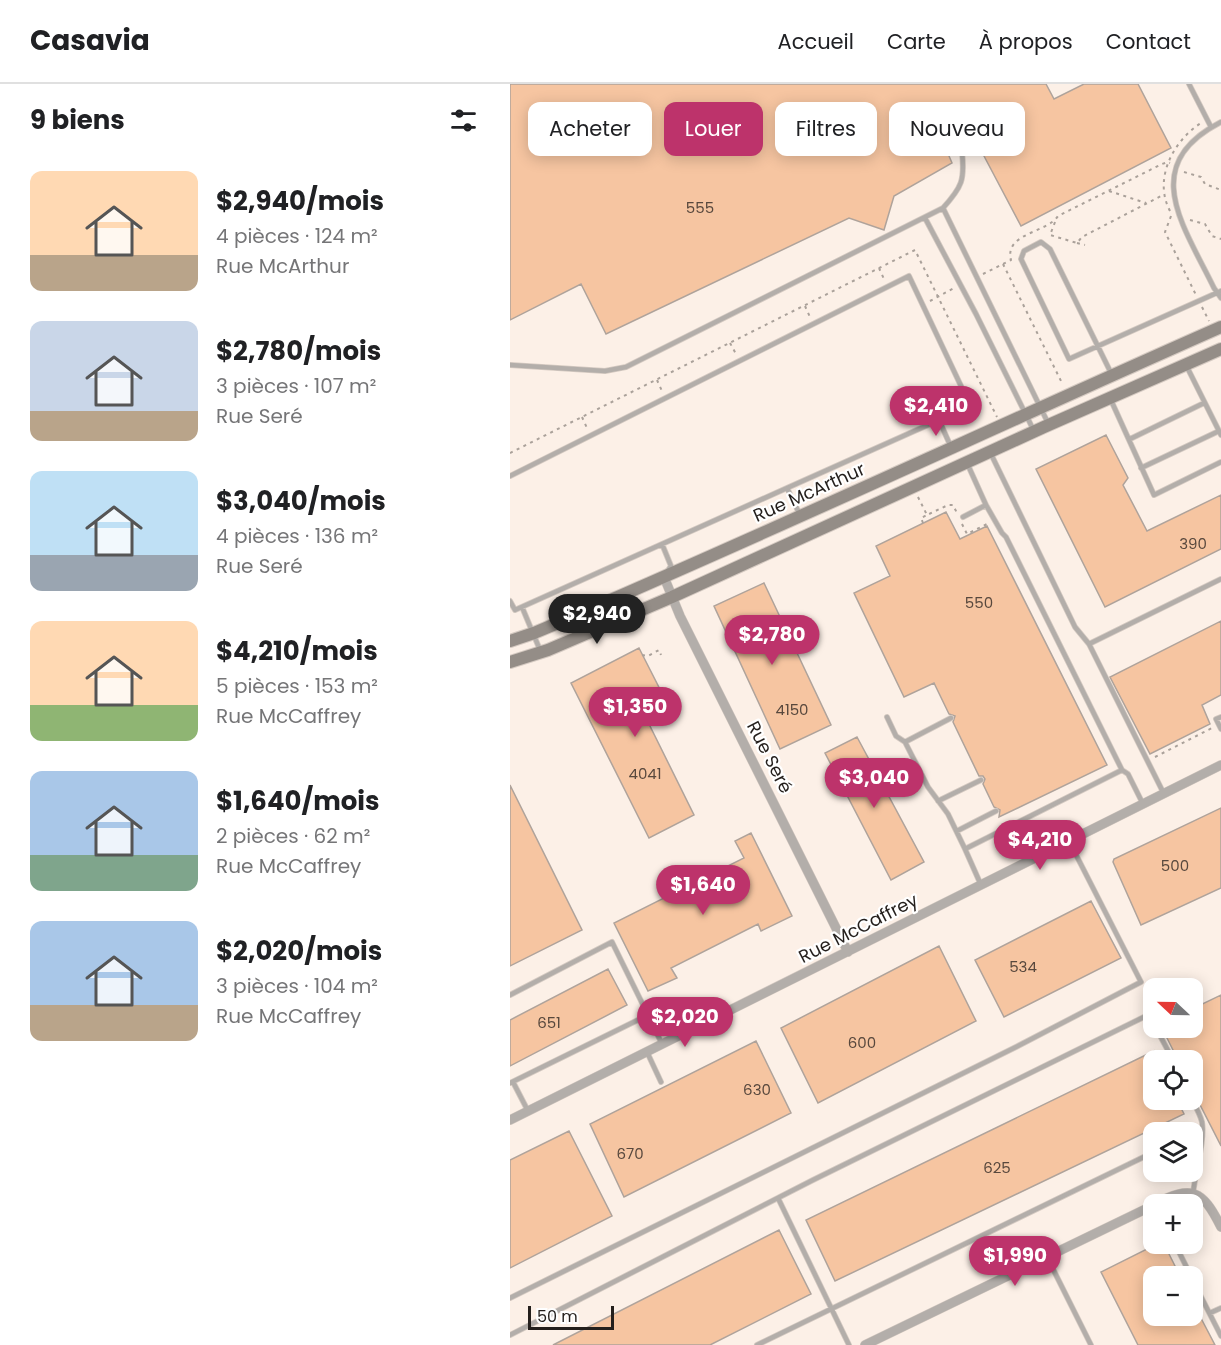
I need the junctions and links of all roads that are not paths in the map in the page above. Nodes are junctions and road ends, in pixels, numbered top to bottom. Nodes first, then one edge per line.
1 (1189, 84) edge
2 (1221, 122) edge
3 (1211, 127) junction
4 (962, 156) edge
5 (943, 208) junction
6 (925, 218) junction
7 (1220, 294) edge
8 (1216, 325) edge
9 (1098, 347) junction
10 (1221, 349) edge
11 (510, 365) edge
12 (1186, 365) junction
13 (1112, 375) junction
14 (1110, 398) junction
15 (1204, 403) junction
16 (1040, 407) junction
17 (1025, 413) junction
18 (939, 420) junction
19 (1049, 425) junction
20 (1034, 432) junction
21 (1220, 433) edge
22 (1130, 439) junction
23 (951, 447) junction
24 (990, 452) junction
25 (1221, 462) edge
26 (967, 463) junction
27 (1141, 468) junction
28 (510, 476) edge
29 (787, 488) junction
30 (986, 505) junction
31 (800, 516) junction
32 (963, 517) dead end
33 (662, 544) junction
34 (664, 577) junction
35 (1221, 579) edge
36 (672, 597) junction
37 (510, 601) edge
38 (522, 607) junction
39 (534, 633) junction
40 (510, 641) edge
41 (1089, 644) junction
42 (541, 652) junction
43 (510, 662) edge
44 (887, 717) dead end
45 (1221, 717) edge
46 (951, 718) dead end
47 (1221, 729) edge
48 (904, 742) junction
49 (1221, 765) edge
50 (1122, 770) junction
51 (981, 780) dead end
52 (1164, 794) junction
53 (938, 801) junction
54 (1143, 804) junction
55 (996, 811) dead end
56 (957, 831) junction
57 (1069, 841) junction
58 (965, 849) junction
59 (981, 885) junction
60 (848, 952) junction
61 (510, 995) edge
62 (648, 1014) junction
63 (1143, 1017) edge
64 (662, 1045) junction
65 (647, 1052) junction
66 (661, 1082) dead end
67 (511, 1083) edge
68 (528, 1112) junction
69 (510, 1120) edge
70 (1143, 1157) edge
71 (1194, 1182) edge
72 (1193, 1194) edge
73 (778, 1198) junction
74 (1203, 1200) edge
75 (1143, 1209) edge
76 (1221, 1227) edge
77 (1047, 1257) junction
78 (510, 1298) edge
79 (1203, 1299) edge
80 (1221, 1308) edge
81 (832, 1309) junction
82 (1210, 1313) junction
83 (510, 1335) edge
84 (1221, 1336) edge
85 (757, 1345) edge
86 (849, 1345) edge
87 (865, 1345) edge
88 (1091, 1345) edge

1 - 3 lane
2 - 3 lane
3 - 7 lane
4 - 5 lane
5 - 6 lane
5 - 16 lane
6 - 11 lane
6 - 17 lane
7 - 9 lane
8 - 13 street, Rue McArthur
9 - 9 lane
9 - 13 lane
10 - 12 street
12 - 14 street
12 - 15 lane
13 - 16 street, Rue McArthur
14 - 19 street
14 - 22 lane
15 - 21 lane
15 - 22 lane
16 - 17 street, Rue McArthur
16 - 19 lane
17 - 20 lane
17 - 23 street, Rue McArthur
18 - 23 lane
18 - 28 lane
18 - 29 lane
19 - 20 street
20 - 24 street
21 - 27 lane
22 - 27 lane
23 - 31 street, Rue McArthur
24 - 26 street
24 - 41 lane
25 - 27 lane
26 - 30 lane
26 - 36 street
29 - 31 lane
29 - 33 lane
30 - 32 lane
30 - 50 lane
31 - 34 street, Rue McArthur
33 - 34 lane
33 - 38 lane
34 - 36 street, Rue Seré
34 - 39 street, Rue McArthur
35 - 41 lane
36 - 42 street
36 - 60 street, Rue Seré
37 - 38 lane
38 - 39 lane
39 - 40 street, Rue McArthur
39 - 42 lane
41 - 52 lane
42 - 43 street
44 - 48 lane
45 - 47 lane
46 - 48 lane
48 - 53 lane
49 - 52 street, Rue McCaffrey
50 - 54 lane
50 - 58 lane
51 - 53 lane
52 - 54 street, Rue McCaffrey
53 - 56 lane
54 - 57 street, Rue McCaffrey
55 - 56 lane
56 - 58 lane
57 - 59 street, Rue McCaffrey
57 - 78 lane
58 - 59 lane
59 - 60 street, Rue McCaffrey
60 - 64 street, Rue McCaffrey
61 - 62 lane
62 - 64 lane
62 - 67 lane
63 - 73 lane
64 - 65 street, Rue McCaffrey
65 - 66 lane
65 - 68 street, Rue McCaffrey
67 - 68 lane
68 - 69 street, Rue McCaffrey
70 - 81 lane
71 - 72 lane
73 - 81 lane
73 - 83 lane
74 - 76 street
75 - 77 street
77 - 87 street
77 - 88 lane
79 - 82 lane
80 - 82 lane
81 - 85 lane
81 - 86 lane
82 - 84 lane

